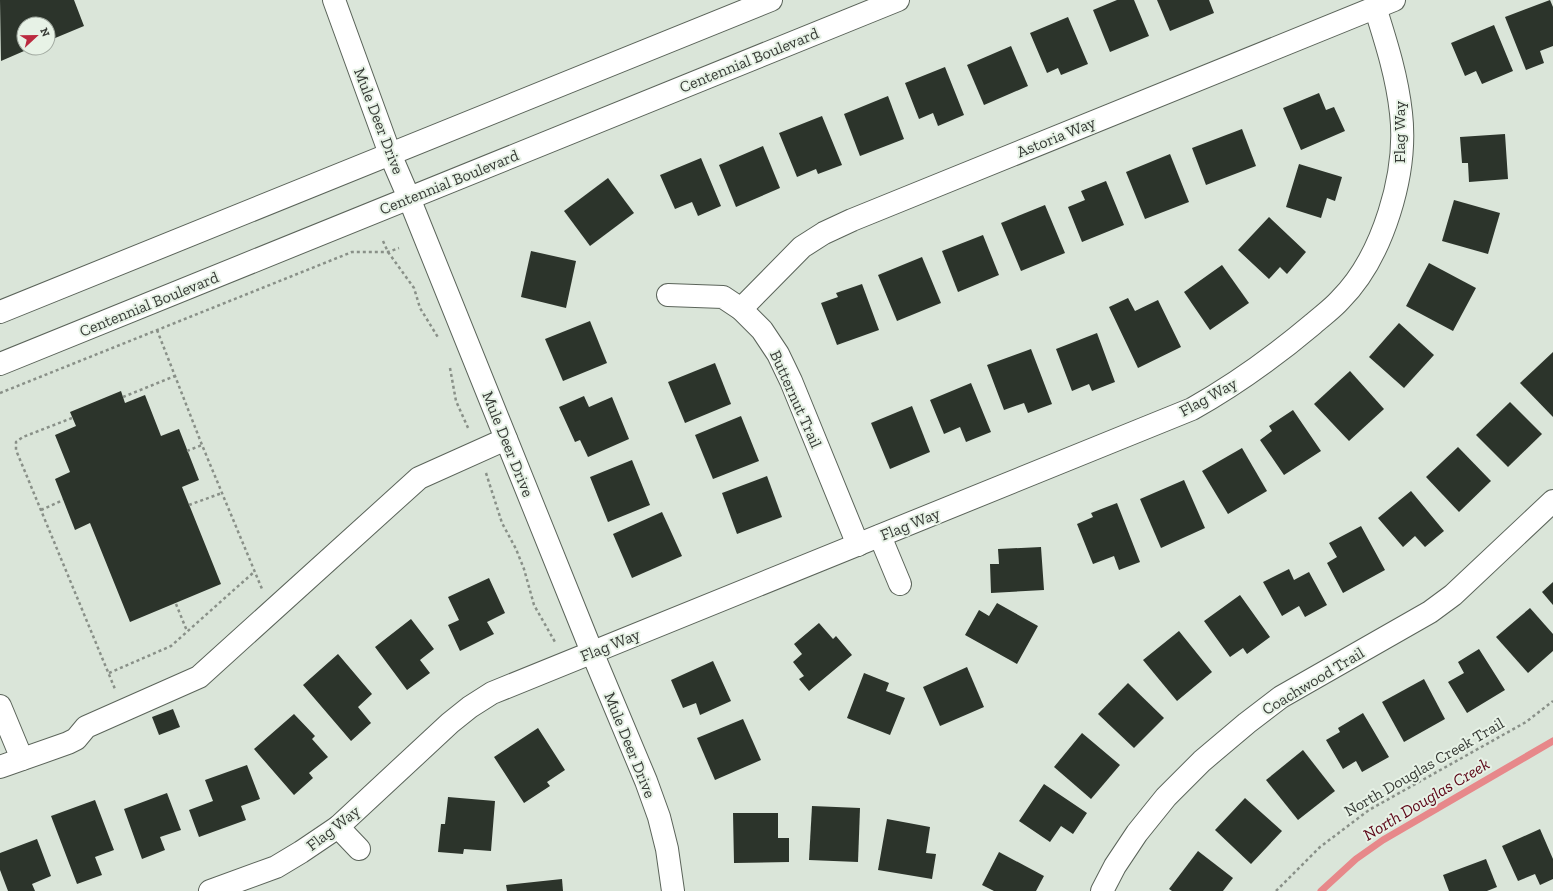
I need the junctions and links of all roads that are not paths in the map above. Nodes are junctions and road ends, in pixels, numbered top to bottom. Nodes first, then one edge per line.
1 (334, 0) edge
2 (771, 0) edge
3 (898, 0) edge
4 (1385, 4) edge
5 (390, 154) junction
6 (409, 198) junction
7 (668, 295) dead end
8 (742, 309) junction
9 (0, 312) edge
10 (0, 364) edge
11 (506, 439) junction
12 (1553, 501) edge
13 (880, 536) junction
14 (858, 545) junction
15 (900, 584) dead end
16 (592, 652) junction
17 (0, 706) edge
18 (22, 759) junction
19 (0, 767) edge
20 (338, 827) junction
21 (359, 849) dead end
22 (210, 891) edge
23 (673, 891) edge
24 (1102, 891) edge

1 - 5 street, Mule Deer Drive
2 - 5 street
3 - 6 street, Centennial Boulevard
4 - 8 street, Astoria Way
4 - 13 street, Flag Way
5 - 6 street, Mule Deer Drive
5 - 9 street
6 - 10 street, Centennial Boulevard
6 - 11 street, Mule Deer Drive
7 - 8 street, Butternut Trail
8 - 14 street, Butternut Trail
11 - 16 street, Mule Deer Drive
11 - 18 street
12 - 24 street, Coachwood Trail
13 - 14 street, Flag Way
13 - 15 street
14 - 16 street, Flag Way
16 - 20 street, Flag Way
16 - 23 street, Mule Deer Drive
17 - 18 street
18 - 19 street
20 - 21 street
20 - 22 street, Flag Way

